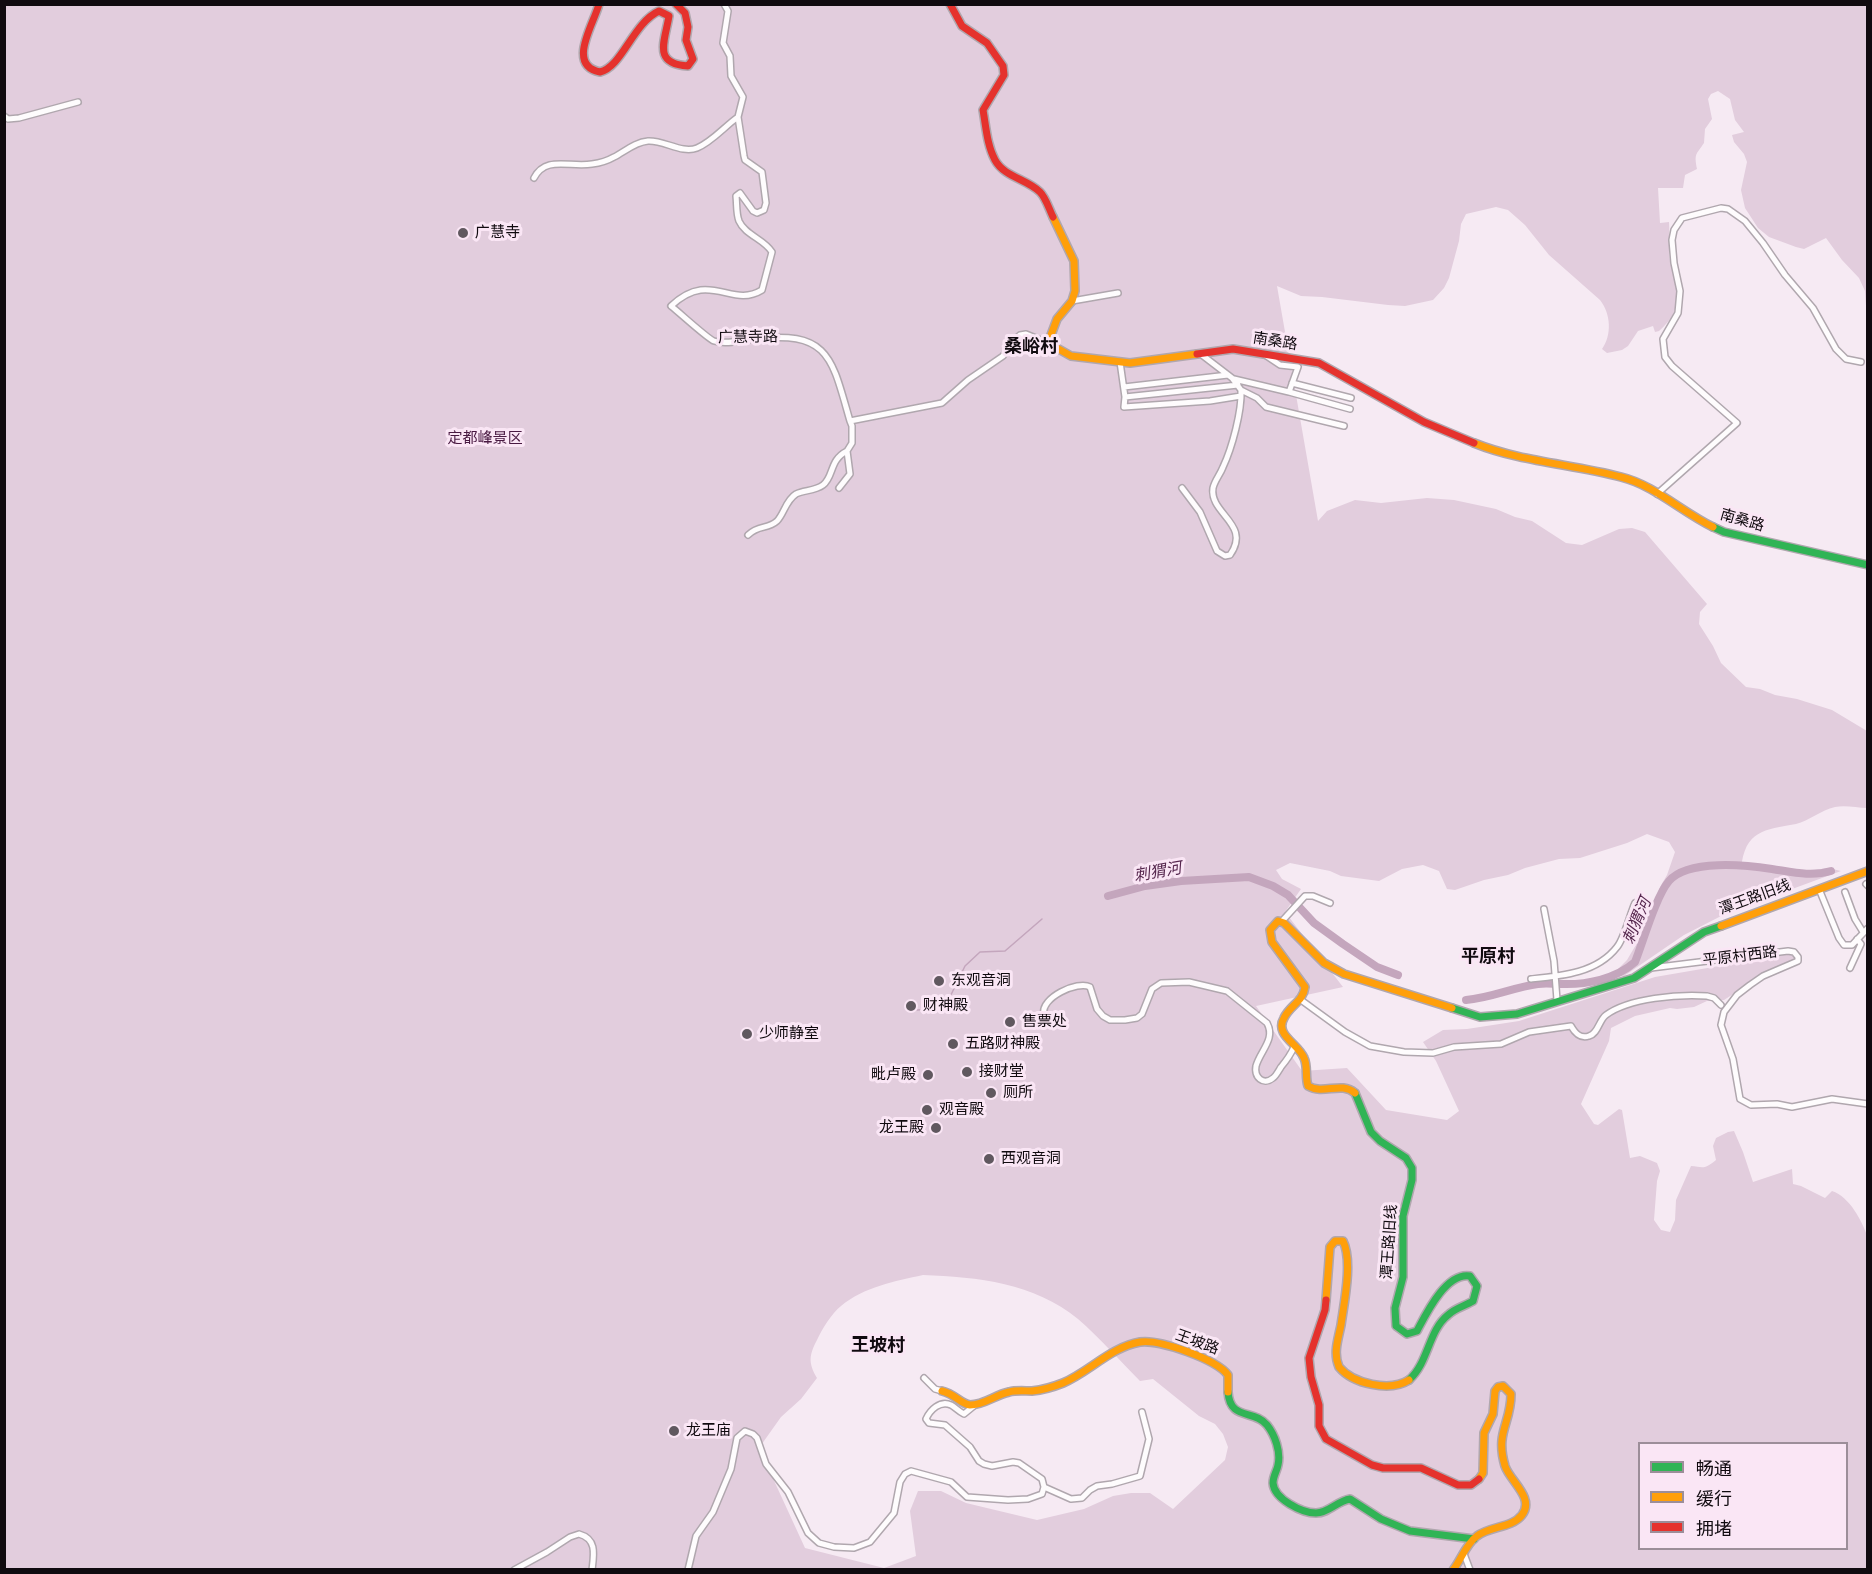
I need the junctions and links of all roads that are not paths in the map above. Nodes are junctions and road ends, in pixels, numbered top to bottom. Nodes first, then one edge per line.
1 (599, 4) edge
2 (676, 4) edge
3 (724, 4) edge
4 (950, 4) edge
5 (78, 102) dead end
6 (4, 116) edge
7 (738, 117) junction
8 (534, 178) dead end
9 (1118, 293) dead end
10 (1072, 301) junction
11 (1048, 343) junction
12 (1202, 354) junction
13 (1264, 354) junction
14 (1120, 362) junction
15 (1861, 362) dead end
16 (1230, 377) junction
17 (1292, 383) junction
18 (1124, 387) junction
19 (1240, 391) junction
20 (1289, 392) junction
21 (1125, 397) junction
22 (1351, 398) dead end
23 (1350, 409) dead end
24 (850, 421) junction
25 (1344, 426) dead end
26 (847, 452) junction
27 (839, 488) dead end
28 (1182, 488) dead end
29 (1657, 494) junction
30 (748, 535) dead end
31 (1868, 565) edge
32 (1868, 871) edge
33 (1819, 889) junction
34 (1845, 892) dead end
35 (1330, 903) dead end
36 (1635, 903) dead end
37 (1544, 909) dead end
38 (1283, 920) dead end
39 (1865, 930) edge
40 (1857, 939) junction
41 (1650, 968) junction
42 (1850, 968) dead end
43 (1554, 977) junction
44 (1531, 979) dead end
45 (1301, 1000) junction
46 (1557, 1000) junction
47 (1721, 1005) dead end
48 (1044, 1014) dead end
49 (1294, 1047) junction
50 (1868, 1104) edge
51 (924, 1378) dead end
52 (942, 1391) joint
53 (975, 1405) junction
54 (1142, 1412) dead end
55 (1044, 1487) junction
56 (1474, 1539) junction
57 (1464, 1554) junction
58 (514, 1569) edge
59 (592, 1569) edge
60 (688, 1569) edge
61 (1452, 1569) edge
62 (1470, 1569) edge

1 - 2 main road
3 - 7 street
4 - 10 main road
5 - 6 street
7 - 8 street
7 - 24 street, 广慧寺路
9 - 10 street
10 - 11 main road
11 - 14 main road, 南桑路
11 - 24 street
12 - 13 main road, 南桑路
12 - 14 main road, 南桑路
12 - 16 street
13 - 17 street
13 - 29 main road, 南桑路
14 - 18 street
15 - 29 street
16 - 18 street
16 - 19 street
16 - 20 street
17 - 20 street
17 - 22 street
18 - 21 street
19 - 21 street
19 - 21 street
19 - 25 street
19 - 28 street
20 - 23 street
24 - 26 street
26 - 27 street
26 - 30 street
29 - 31 main road, 南桑路
32 - 33 main road, 潭王路旧线
33 - 40 street
33 - 41 main road, 潭王路旧线
34 - 39 street
35 - 38 street
36 - 43 street
37 - 43 street
39 - 40 street
40 - 42 street
41 - 46 main road, 潭王路旧线
41 - 50 street, 平原村西路
43 - 44 street
43 - 46 street
45 - 46 main road, 潭王路旧线
45 - 47 street
45 - 49 main road, 潭王路旧线
48 - 49 street
49 - 56 main road, 潭王路旧线
51 - 52 street
52 - 53 main road
53 - 55 street
53 - 56 main road, 王坡路
54 - 55 street
55 - 60 street
56 - 57 main road
57 - 61 main road
57 - 62 street
58 - 59 street

